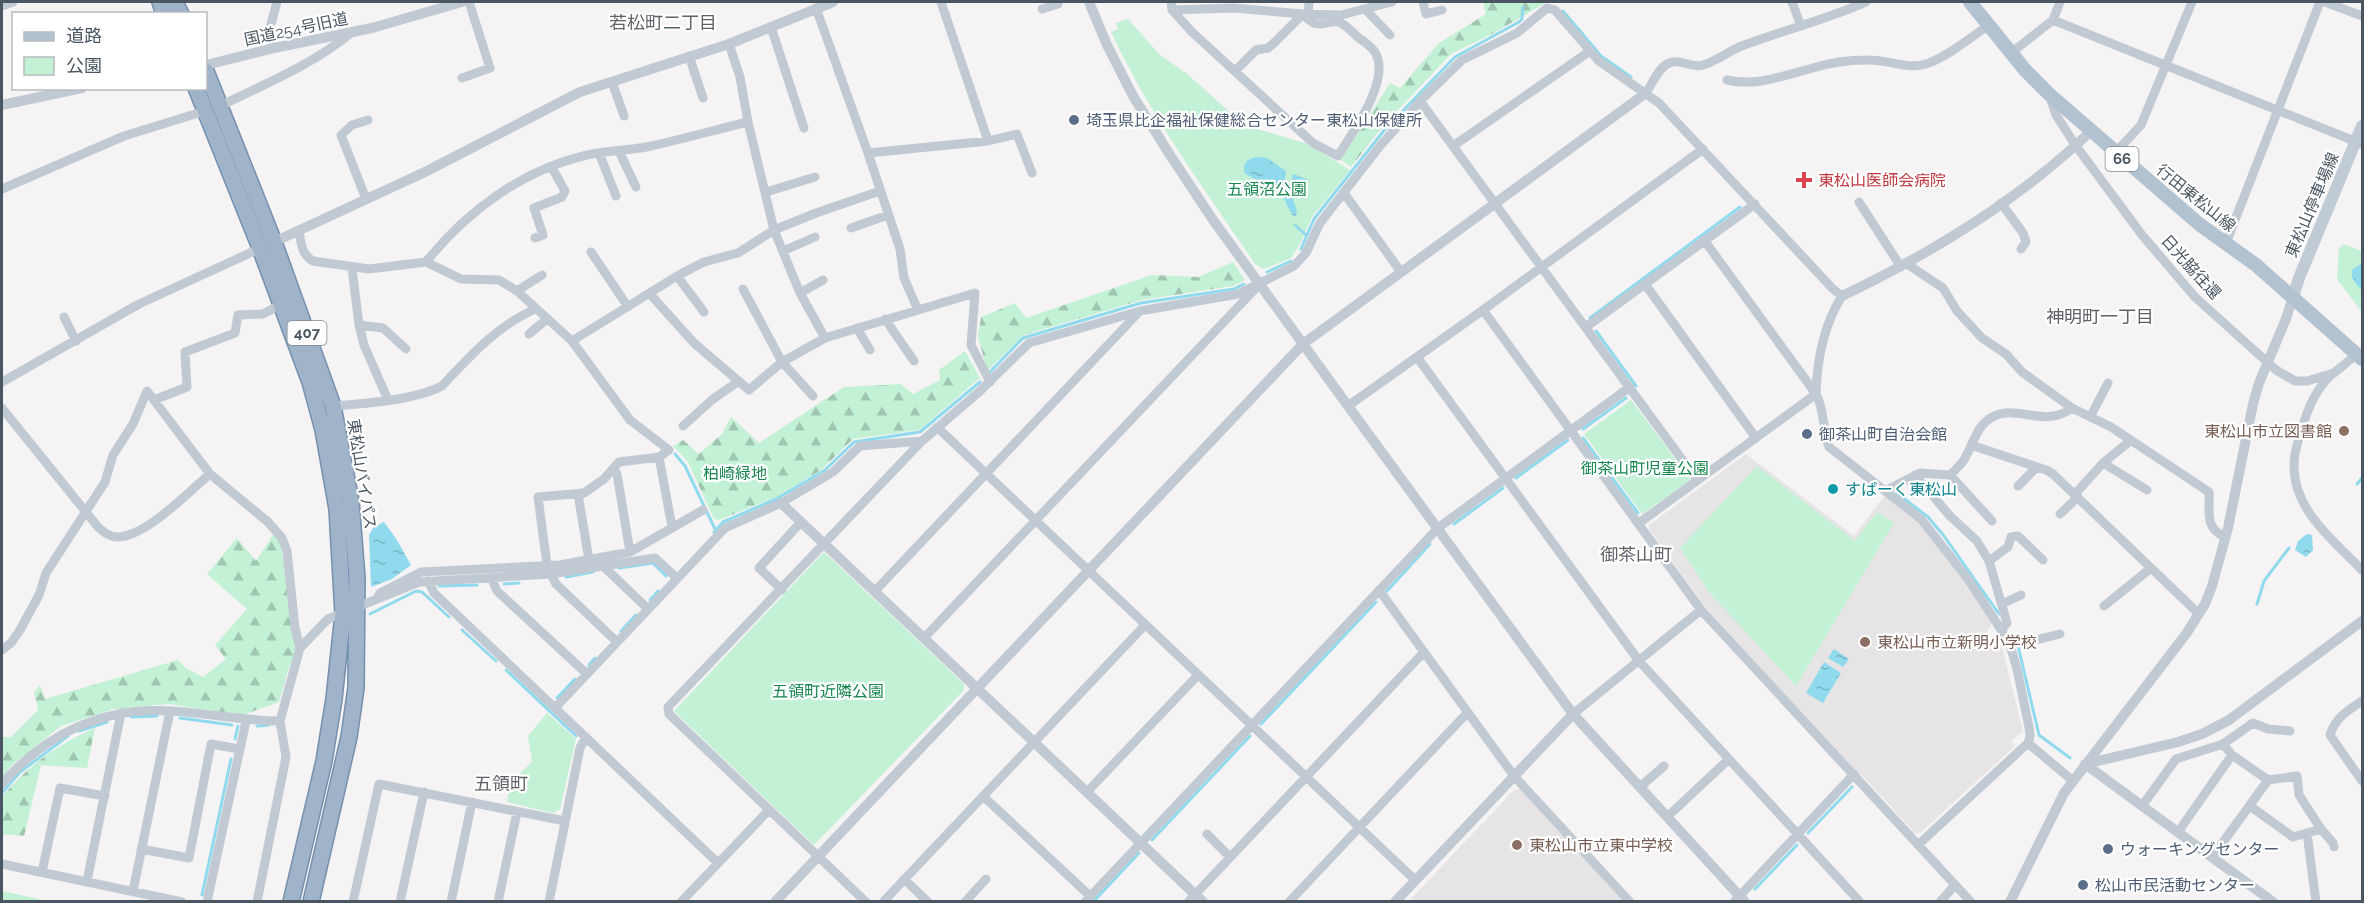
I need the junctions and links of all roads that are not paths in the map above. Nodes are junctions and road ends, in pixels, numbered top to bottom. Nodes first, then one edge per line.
1 (13, 2) edge
2 (277, 2) edge
3 (462, 2) edge
4 (468, 2) edge
5 (832, 2) edge
6 (941, 2) edge
7 (1058, 2) edge
8 (1089, 2) edge
9 (1309, 2) edge
10 (1392, 2) edge
11 (1423, 2) edge
12 (1792, 2) edge
13 (1866, 2) edge
14 (1970, 2) edge
15 (2060, 2) edge
16 (2192, 2) edge
17 (2320, 2) edge
18 (2325, 2) edge
19 (2, 6) edge
20 (1172, 6) edge
21 (816, 8) junction
22 (1042, 9) dead end
23 (1366, 10) junction
24 (1442, 10) dead end
25 (1305, 14) junction
26 (2362, 16) edge
27 (2053, 20) junction
28 (1989, 25) junction
29 (771, 27) junction
30 (1801, 27) junction
31 (351, 33) junction
32 (1390, 35) dead end
33 (729, 44) junction
34 (274, 48) junction
35 (1590, 51) junction
36 (2011, 53) junction
37 (689, 56) junction
38 (2166, 64) junction
39 (207, 65) edge
40 (1235, 71) junction
41 (207, 77) edge
42 (462, 78) dead end
43 (1727, 80) dead end
44 (612, 82) junction
45 (73, 90) edge
46 (198, 90) edge
47 (1646, 93) junction
48 (2049, 94) junction
49 (704, 98) dead end
50 (1420, 101) junction
51 (2, 105) edge
52 (212, 108) junction
53 (2279, 110) junction
54 (624, 116) dead end
55 (368, 120) dead end
56 (748, 122) junction
57 (2362, 126) edge
58 (804, 128) dead end
59 (2091, 131) junction
60 (988, 141) junction
61 (2360, 142) edge
62 (1453, 146) junction
63 (2076, 146) junction
64 (1703, 149) junction
65 (619, 151) junction
66 (599, 153) junction
67 (868, 153) junction
68 (2115, 153) junction
69 (550, 166) junction
70 (1032, 173) dead end
71 (815, 177) dead end
72 (636, 187) dead end
73 (2, 189) edge
74 (880, 190) junction
75 (766, 192) junction
76 (1344, 193) junction
77 (616, 196) dead end
78 (366, 199) junction
79 (1858, 202) dead end
80 (1495, 203) junction
81 (2001, 203) junction
82 (1755, 204) junction
83 (888, 215) junction
84 (851, 228) dead end
85 (299, 230) junction
86 (774, 230) junction
87 (815, 237) dead end
88 (535, 238) dead end
89 (1704, 240) junction
90 (2226, 243) junction
91 (267, 245) junction
92 (2021, 249) dead end
93 (783, 251) junction
94 (591, 252) dead end
95 (426, 262) junction
96 (1904, 266) junction
97 (1542, 267) junction
98 (352, 268) junction
99 (1401, 272) junction
100 (542, 275) dead end
101 (677, 276) junction
102 (823, 280) dead end
103 (1260, 284) junction
104 (1645, 284) junction
105 (743, 289) dead end
106 (517, 291) junction
107 (800, 292) junction
108 (650, 294) junction
109 (1842, 296) junction
110 (2293, 297) junction
111 (282, 304) junction
112 (628, 307) junction
113 (535, 309) junction
114 (918, 310) junction
115 (1483, 310) junction
116 (1140, 311) junction
117 (704, 312) dead end
118 (64, 317) dead end
119 (547, 319) junction
120 (885, 319) junction
121 (359, 325) junction
122 (1586, 327) junction
123 (857, 328) junction
124 (529, 334) dead end
125 (825, 338) junction
126 (76, 340) junction
127 (573, 341) junction
128 (1303, 344) junction
129 (406, 350) dead end
130 (870, 350) dead end
131 (2360, 356) edge
132 (1417, 357) junction
133 (914, 361) dead end
134 (782, 362) junction
135 (2267, 362) junction
136 (2334, 373) junction
137 (739, 381) junction
138 (2, 382) edge
139 (990, 382) junction
140 (2108, 383) dead end
141 (1630, 387) junction
142 (1816, 394) junction
143 (813, 396) dead end
144 (154, 400) junction
145 (388, 400) junction
146 (333, 406) junction
147 (1348, 406) junction
148 (2, 408) edge
149 (2072, 408) junction
150 (2090, 417) junction
151 (683, 426) dead end
152 (936, 427) junction
153 (1572, 430) junction
154 (1756, 438) junction
155 (922, 441) junction
156 (2130, 441) junction
157 (1971, 445) junction
158 (659, 457) junction
159 (2103, 463) junction
160 (2037, 467) junction
161 (614, 469) junction
162 (210, 474) junction
163 (986, 474) junction
164 (1915, 475) junction
165 (1950, 475) junction
166 (1506, 477) junction
167 (1697, 480) junction
168 (2018, 486) dead end
169 (2147, 490) dead end
170 (1886, 491) junction
171 (578, 494) junction
172 (2076, 495) junction
173 (782, 503) junction
174 (703, 510) dead end
175 (86, 513) junction
176 (2060, 514) dead end
177 (1035, 521) junction
178 (1992, 521) dead end
179 (801, 522) junction
180 (1639, 523) junction
181 (672, 527) junction
182 (1438, 528) junction
183 (2225, 537) junction
184 (825, 544) junction
185 (641, 545) junction
186 (630, 552) junction
187 (655, 558) junction
188 (589, 560) junction
189 (2043, 560) dead end
190 (1989, 561) junction
191 (603, 566) junction
192 (2151, 568) junction
193 (549, 569) junction
194 (2362, 570) edge
195 (1088, 571) junction
196 (677, 578) junction
197 (492, 579) junction
198 (428, 581) junction
199 (782, 590) junction
200 (1379, 590) junction
201 (875, 591) junction
202 (2021, 595) dead end
203 (376, 602) junction
204 (2002, 604) junction
205 (2104, 606) dead end
206 (357, 607) junction
207 (648, 609) junction
208 (1701, 610) junction
209 (343, 614) junction
210 (2199, 614) junction
211 (2362, 621) edge
212 (1145, 625) junction
213 (2002, 629) junction
214 (2060, 634) dead end
215 (924, 638) junction
216 (617, 642) junction
217 (2009, 642) junction
218 (300, 648) junction
219 (2, 650) edge
220 (1424, 652) junction
221 (1639, 661) junction
222 (587, 674) junction
223 (1198, 675) junction
224 (978, 688) junction
225 (2362, 701) edge
226 (555, 708) junction
227 (170, 711) junction
228 (121, 713) junction
229 (1467, 713) junction
230 (1573, 714) junction
231 (246, 721) junction
232 (280, 721) junction
233 (1252, 726) junction
234 (2290, 731) dead end
235 (586, 737) junction
236 (1034, 741) junction
237 (2028, 743) junction
238 (2223, 744) junction
239 (239, 749) junction
240 (2232, 755) junction
241 (1729, 759) junction
242 (2085, 764) junction
243 (1664, 766) dead end
244 (1854, 774) junction
245 (1514, 776) junction
246 (1306, 777) junction
247 (2073, 780) junction
248 (2268, 780) junction
249 (2362, 781) edge
250 (2, 784) edge
251 (1640, 787) junction
252 (424, 792) junction
253 (1087, 792) junction
254 (105, 796) junction
255 (982, 796) junction
256 (472, 802) junction
257 (2142, 806) junction
258 (2250, 806) junction
259 (769, 810) junction
260 (517, 812) junction
261 (1667, 817) junction
262 (565, 821) junction
263 (1359, 827) junction
264 (2321, 830) junction
265 (2178, 831) junction
266 (2307, 833) junction
267 (1207, 834) dead end
268 (1798, 834) junction
269 (1141, 842) junction
270 (1918, 845) junction
271 (2334, 847) dead end
272 (141, 849) junction
273 (818, 856) junction
274 (2213, 856) junction
275 (1230, 857) junction
276 (718, 863) junction
277 (2, 864) edge
278 (42, 872) junction
279 (904, 879) junction
280 (986, 879) dead end
281 (1415, 880) junction
282 (87, 881) junction
283 (1955, 885) junction
284 (133, 891) junction
285 (1087, 899) edge
286 (1196, 899) edge
287 (1740, 899) edge
288 (182, 902) edge
289 (207, 902) edge
290 (257, 902) edge
291 (291, 902) edge
292 (311, 902) edge
293 (353, 902) edge
294 (400, 902) edge
295 (451, 902) edge
296 (498, 902) edge
297 (549, 902) edge
298 (681, 902) edge
299 (775, 902) edge
300 (866, 902) edge
301 (883, 902) edge
302 (928, 902) edge
303 (965, 902) edge
304 (1289, 902) edge
305 (1395, 902) edge
306 (1630, 902) edge
307 (1860, 902) edge
308 (1940, 902) edge
309 (1971, 902) edge
310 (2010, 902) edge
311 (2273, 902) edge
312 (2316, 902) edge

1 - 19 street
2 - 34 street
3 - 31 street, 国道254号旧道
4 - 42 street
5 - 21 street
6 - 60 street
7 - 22 street
8 - 103 street
9 - 25 street
10 - 23 street
11 - 24 street
12 - 30 street
13 - 30 street
14 - 28 main road, 行田東松山線 / 66
15 - 27 street
16 - 38 street
17 - 53 street
18 - 26 street
20 - 25 street
20 - 40 street
21 - 29 street
21 - 67 street
23 - 25 street
23 - 32 street
25 - 40 street
25 - 40 street
27 - 36 street
27 - 38 street
28 - 36 main road, 行田東松山線 / 66
28 - 43 street
29 - 33 street
29 - 58 street
30 - 47 street
31 - 34 street, 国道254号旧道
31 - 52 street
33 - 37 street
33 - 56 street
34 - 39 street, 国道254号旧道
35 - 47 street
35 - 50 street
35 - 62 street
36 - 48 main road, 行田東松山線 / 66
37 - 44 street
37 - 49 street
38 - 53 street
38 - 68 street
41 - 52 highway, 東松山バイパス / 407
44 - 54 street
44 - 78 street
45 - 51 street
46 - 52 highway, 東松山バイパス / 407
47 - 64 street
47 - 80 street
48 - 59 main road, 行田東松山線 / 66
48 - 63 street, 日光脇往還
50 - 62 street
50 - 76 street
52 - 73 street
52 - 91 highway, 東松山バイパス / 407
53 - 61 street
53 - 90 street
55 - 78 street
56 - 65 street
56 - 75 street
57 - 61 main road, 東松山停車場線
59 - 63 street
59 - 68 main road, 行田東松山線 / 66
60 - 67 street
60 - 70 street
61 - 110 main road, 東松山停車場線
62 - 80 street
63 - 81 street
63 - 135 street, 日光脇往還
64 - 82 street
64 - 97 street
65 - 66 street
65 - 72 street
66 - 69 street
66 - 77 street
67 - 74 street
68 - 90 main road, 行田東松山線 / 66
69 - 88 street
69 - 95 street
71 - 75 street
74 - 83 street
74 - 86 street
75 - 86 street
76 - 99 street
76 - 103 street
78 - 85 street
79 - 96 street
80 - 97 street
80 - 99 street
81 - 92 street
81 - 96 street
82 - 89 street
82 - 109 street
83 - 84 street
83 - 114 street
85 - 91 street
85 - 98 street
86 - 93 street
86 - 101 street
87 - 93 street
89 - 104 street
89 - 142 street
90 - 110 main road, 行田東松山線 / 66
91 - 111 highway, 東松山バイパス / 407
91 - 126 street
91 - 146 highway, 東松山バイパス / 407
93 - 107 street
94 - 112 street
95 - 98 street
95 - 106 street
96 - 109 street
96 - 149 street
97 - 115 street
97 - 122 street
98 - 121 street
99 - 128 street
100 - 106 street
101 - 108 street
101 - 117 street
102 - 107 street
103 - 116 street
103 - 128 street
103 - 177 street
104 - 122 street
104 - 154 street
105 - 134 street
106 - 113 street
107 - 125 street
108 - 112 street
108 - 137 street
109 - 142 street
110 - 131 main road, 行田東松山線 / 66
110 - 135 street
111 - 144 street
111 - 209 highway, 東松山バイパス / 407
112 - 127 street
113 - 119 street
113 - 145 street
114 - 120 street
114 - 139 street
115 - 132 street
115 - 153 street
116 - 139 street
116 - 163 street
118 - 126 street
119 - 124 street
119 - 127 street
120 - 123 street
120 - 133 street
121 - 129 street
121 - 145 street
122 - 141 street
123 - 125 street
123 - 130 street
125 - 134 street
126 - 138 street
127 - 158 street
128 - 147 street
128 - 195 street
131 - 136 street, 日光脇往還
132 - 147 street
132 - 166 street
134 - 137 street
134 - 143 street
135 - 136 street, 日光脇往還
135 - 183 street
136 - 194 street
137 - 151 street
139 - 152 street
140 - 150 street
141 - 153 street
141 - 167 street
142 - 154 street
142 - 170 street
144 - 162 street
144 - 175 street
145 - 146 street
146 - 206 highway, 東松山バイパス / 407
147 - 182 street
148 - 175 street
149 - 150 street
149 - 157 street
150 - 156 street
152 - 155 street
152 - 163 street
153 - 166 street
153 - 180 street
154 - 167 street
155 - 173 street
155 - 184 street
156 - 159 street
156 - 183 street
157 - 160 street
157 - 165 street
158 - 161 street
158 - 181 street
159 - 169 street
159 - 172 street
160 - 168 street
160 - 172 street
161 - 171 street
161 - 186 street
162 - 175 street
162 - 218 street
163 - 177 street
163 - 201 street
164 - 165 street
164 - 170 street
164 - 190 street
165 - 178 street
166 - 182 street
166 - 221 street
167 - 180 street
170 - 213 street
171 - 188 street
171 - 193 street
172 - 176 street
172 - 192 street
173 - 179 street
173 - 196 street
174 - 181 street
175 - 219 street
177 - 195 street
177 - 215 street
179 - 184 street
179 - 199 street
180 - 208 street
181 - 185 street
182 - 200 street
182 - 230 street
183 - 210 street
184 - 199 street
184 - 201 street
185 - 186 street
185 - 187 street
186 - 188 street
187 - 191 street
187 - 196 street
188 - 193 street
189 - 190 street
190 - 204 street
191 - 193 street
191 - 207 street
192 - 205 street
192 - 210 street
193 - 197 street
193 - 203 street
193 - 216 street
195 - 212 street
195 - 224 street
196 - 207 street
197 - 198 street
197 - 222 street
198 - 203 street
198 - 226 street
199 - 259 street
200 - 220 street
200 - 233 street
201 - 215 street
202 - 204 street
203 - 206 street
204 - 213 street
206 - 209 street
206 - 292 highway, 東松山バイパス / 407
207 - 216 street
208 - 221 street
208 - 244 street
209 - 218 street
209 - 291 highway, 東松山バイパス / 407
210 - 242 street
211 - 242 street
212 - 223 street
212 - 236 street
213 - 217 street
214 - 217 street
215 - 224 street
216 - 222 street
217 - 237 street
218 - 232 street
220 - 229 street
220 - 246 street
221 - 230 street
221 - 241 street
222 - 226 street
223 - 233 street
223 - 253 street
224 - 236 street
224 - 273 street
225 - 249 street
226 - 235 street
227 - 228 street
227 - 231 street
227 - 272 street
228 - 250 street
228 - 254 street
229 - 245 street
229 - 263 street
230 - 245 street
230 - 251 street
231 - 232 street
231 - 239 street
232 - 290 street
233 - 246 street
233 - 269 street
234 - 238 street
235 - 262 street
235 - 276 street
236 - 253 street
236 - 255 street
237 - 247 street
237 - 270 street
238 - 240 street
238 - 257 street
239 - 272 street
239 - 289 street
240 - 248 street
240 - 265 street
241 - 261 street
241 - 268 street
242 - 247 street
242 - 257 street
243 - 251 street
244 - 268 street
244 - 270 street
245 - 281 street
245 - 306 street
246 - 263 street
246 - 275 street
247 - 310 street
248 - 258 street
248 - 264 street
251 - 261 street
252 - 256 street
252 - 293 street
252 - 294 street
253 - 269 street
254 - 278 street
254 - 282 street
255 - 279 street
255 - 285 street
256 - 260 street
256 - 295 street
257 - 265 street
258 - 266 street
258 - 274 street
259 - 273 street
259 - 276 street
260 - 262 street
260 - 296 street
261 - 287 street
262 - 297 street
263 - 281 street
263 - 304 street
264 - 266 street
264 - 271 street
265 - 274 street
266 - 312 street
267 - 275 street
268 - 287 street
268 - 307 street
269 - 285 street
269 - 286 street
270 - 283 street
272 - 284 street
273 - 299 street
273 - 300 street
274 - 311 street
275 - 286 street
276 - 298 street
277 - 278 street
278 - 282 street
279 - 301 street
279 - 302 street
280 - 303 street
281 - 305 street
282 - 284 street
283 - 308 street
283 - 309 street
284 - 288 street

